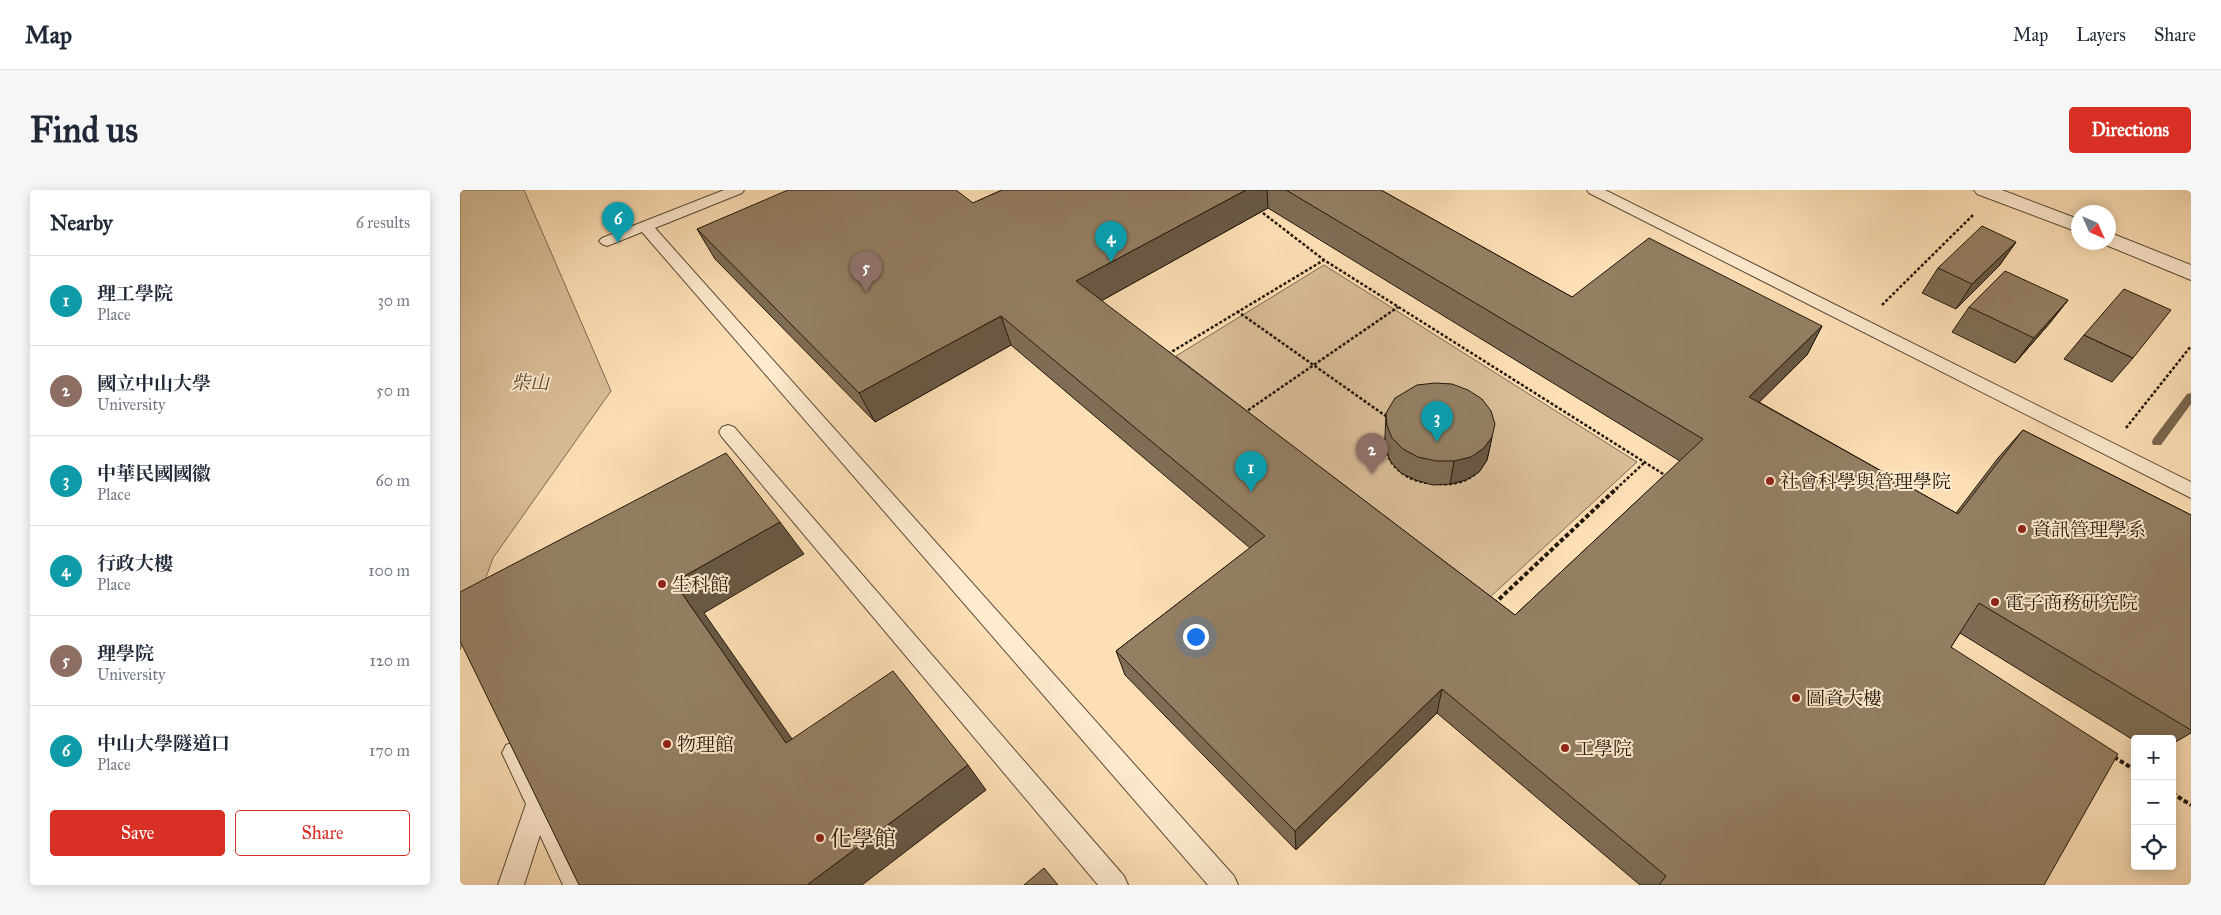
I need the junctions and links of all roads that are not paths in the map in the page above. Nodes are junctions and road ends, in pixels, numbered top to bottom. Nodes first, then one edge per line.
1 (737, 190) edge
2 (1594, 190) edge
3 (1984, 190) edge
4 (2071, 223) edge
5 (645, 226) junction
6 (607, 241) dead end
7 (2116, 241) edge
8 (2191, 273) edge
9 (728, 432) dead end
10 (2191, 491) edge
11 (514, 753) edge
12 (538, 804) junction
13 (511, 885) edge
14 (576, 885) edge
15 (1115, 885) edge
16 (1225, 885) edge

1 - 5 lane
2 - 10 lane
3 - 4 street
5 - 6 lane
5 - 16 lane
7 - 8 street
9 - 15 lane
11 - 12 lane
12 - 13 lane
12 - 14 lane

